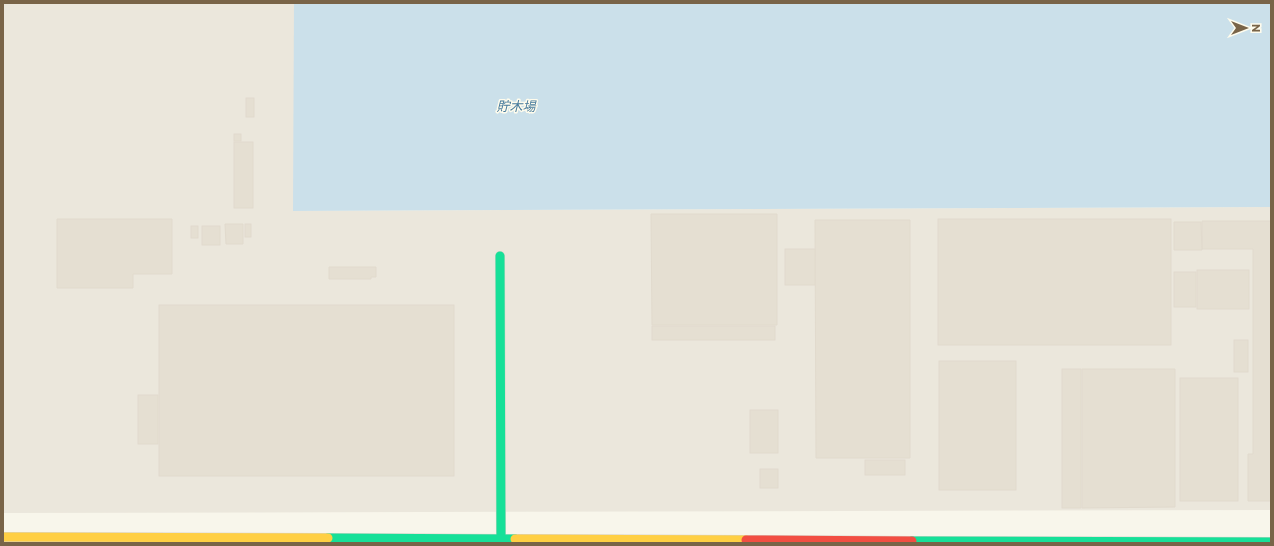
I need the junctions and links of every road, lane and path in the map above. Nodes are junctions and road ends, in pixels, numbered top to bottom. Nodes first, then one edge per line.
1 (500, 256) dead end
2 (3, 537) edge
3 (501, 540) junction
4 (1271, 542) edge

1 - 3 street
2 - 3 street
3 - 4 street

